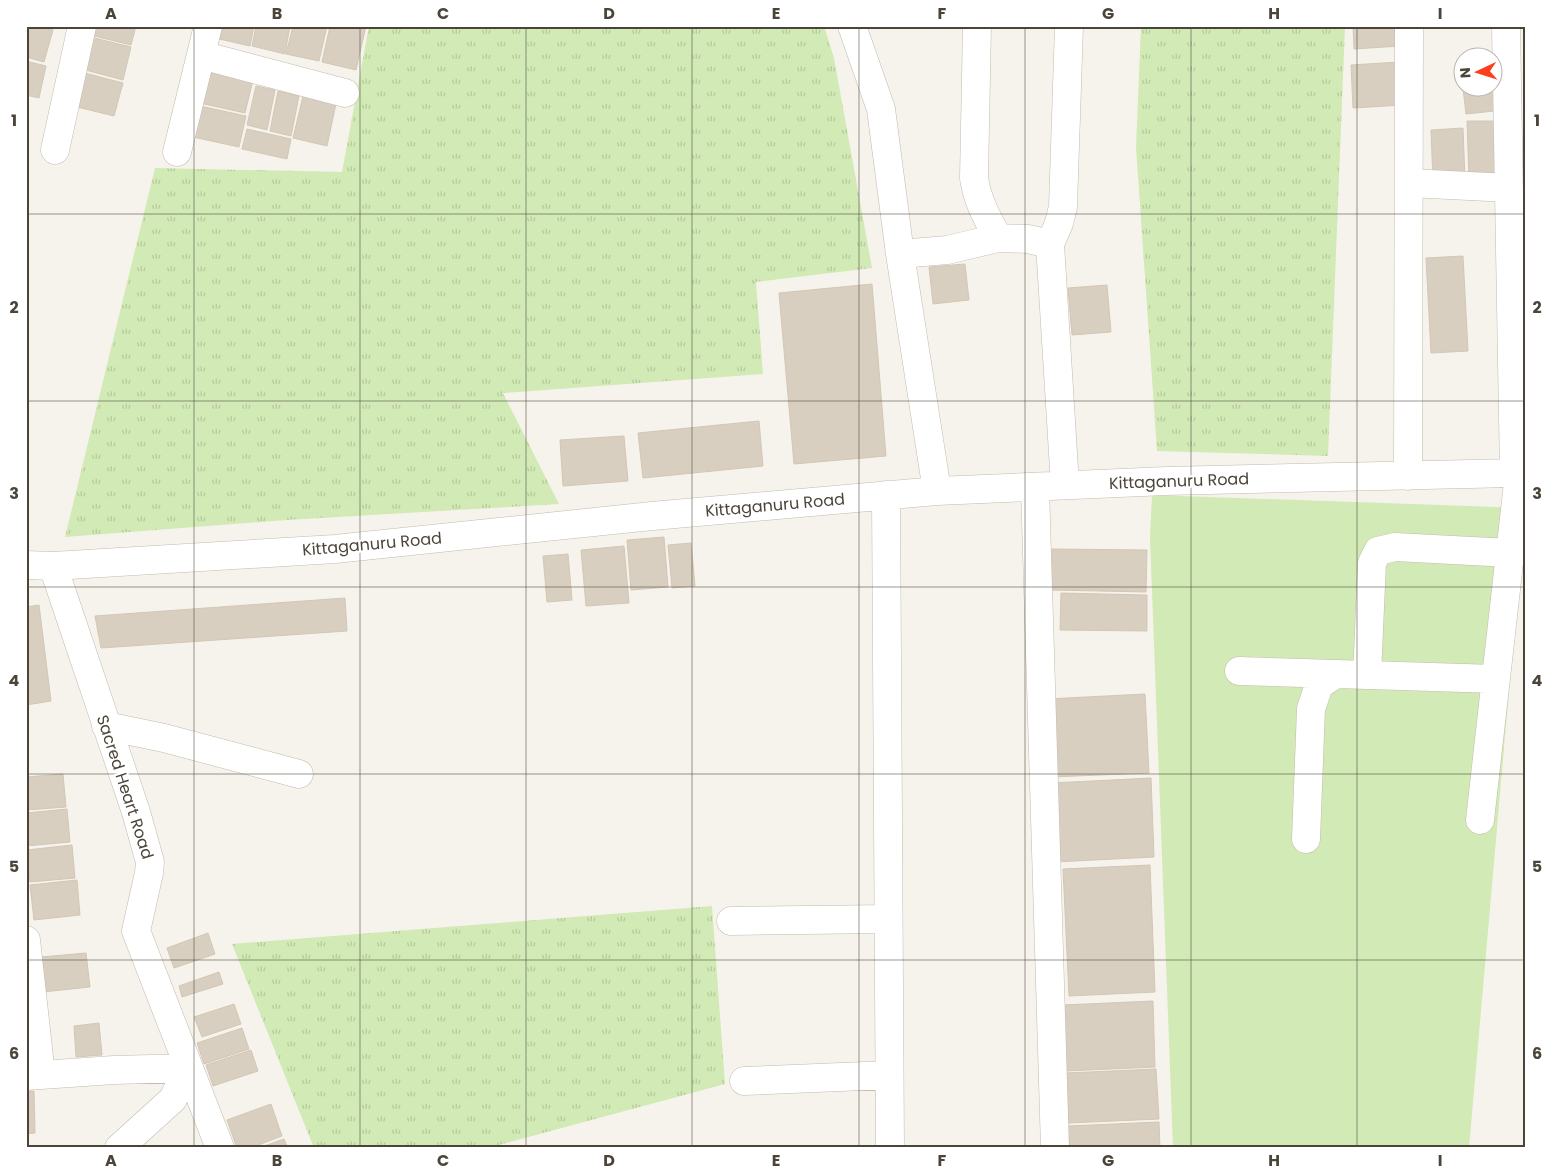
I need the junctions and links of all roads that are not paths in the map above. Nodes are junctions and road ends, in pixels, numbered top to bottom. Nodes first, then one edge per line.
1 (82, 26) edge
2 (208, 26) edge
3 (852, 26) edge
4 (977, 26) edge
5 (1069, 26) edge
6 (1409, 26) edge
7 (1506, 26) edge
8 (201, 55) junction
9 (345, 93) dead end
10 (54, 150) dead end
11 (177, 152) dead end
12 (1409, 183) junction
13 (1509, 188) junction
14 (998, 238) junction
15 (1050, 244) junction
16 (900, 254) junction
17 (1519, 474) edge
18 (1408, 476) junction
19 (1065, 486) junction
20 (1035, 487) junction
21 (937, 491) junction
22 (886, 495) junction
23 (1510, 553) junction
24 (40, 566) edge
25 (1239, 670) dead end
26 (1336, 674) junction
27 (1367, 675) junction
28 (1496, 679) junction
29 (106, 726) junction
30 (299, 774) dead end
31 (1480, 820) dead end
32 (1306, 839) dead end
33 (888, 919) junction
34 (731, 921) dead end
35 (26, 940) edge
36 (188, 1068) junction
37 (34, 1075) edge
38 (889, 1075) junction
39 (744, 1081) dead end
40 (119, 1148) edge
41 (220, 1148) edge
42 (890, 1148) edge
43 (1055, 1148) edge

1 - 10 street
2 - 8 street
3 - 16 street
4 - 14 street
5 - 15 street
6 - 12 street
7 - 13 street
8 - 9 street
8 - 11 street
12 - 13 street
12 - 18 street
13 - 17 street
14 - 15 street
14 - 16 street
15 - 19 street
16 - 21 street
17 - 18 street, Kittaganuru Road
17 - 23 street
18 - 19 street, Kittaganuru Road
19 - 20 street, Kittaganuru Road
20 - 21 street, Kittaganuru Road
20 - 43 street
21 - 22 street, Kittaganuru Road
22 - 24 street, Kittaganuru Road
22 - 33 street
23 - 27 street
23 - 28 street
24 - 29 street, Sacred Heart Road
25 - 26 street
26 - 27 street
26 - 32 street
27 - 28 street
28 - 31 street
29 - 30 street
29 - 36 street, Sacred Heart Road
33 - 34 street
33 - 38 street
35 - 37 street
36 - 37 street
36 - 40 street
36 - 41 street, Sacred Heart Road
38 - 39 street
38 - 42 street

